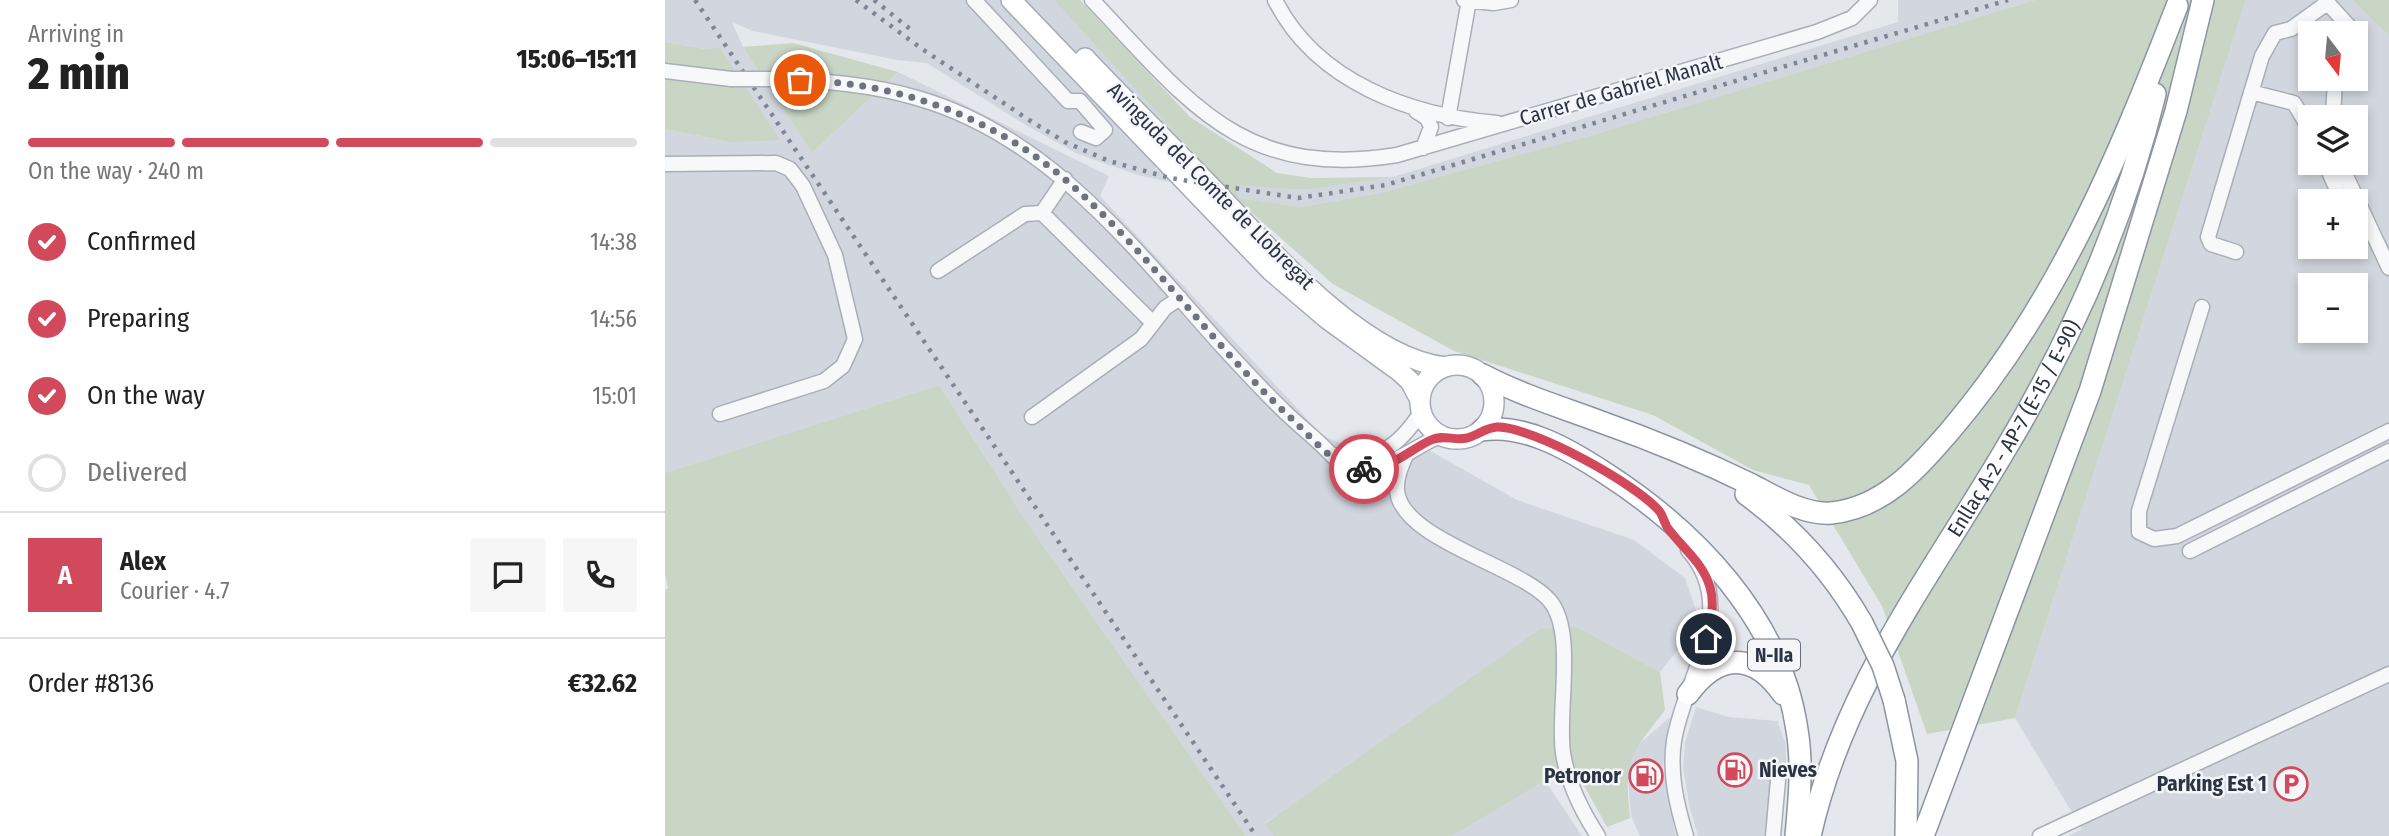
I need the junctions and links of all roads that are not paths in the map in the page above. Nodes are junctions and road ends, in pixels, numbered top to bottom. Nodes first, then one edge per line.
1 (974, 0) edge
2 (1011, 0) edge
3 (1028, 0) edge
4 (1092, 0) edge
5 (1275, 0) edge
6 (1467, 0) edge
7 (1511, 0) edge
8 (1870, 0) edge
9 (2203, 0) edge
10 (2326, 1) edge
11 (2178, 3) edge
12 (2344, 21) edge
13 (665, 71) edge
14 (2251, 92) junction
15 (1412, 108) junction
16 (2298, 110) edge
17 (1448, 118) junction
18 (1506, 124) junction
19 (1081, 132) dead end
20 (1423, 148) junction
21 (665, 164) edge
22 (2346, 175) edge
23 (1065, 179) junction
24 (1042, 213) junction
25 (2236, 252) dead end
26 (2389, 268) edge
27 (938, 271) dead end
28 (1180, 298) junction
29 (2202, 307) dead end
30 (1152, 322) junction
31 (1446, 367) junction
32 (1483, 375) junction
33 (1421, 406) junction
34 (720, 414) dead end
35 (1032, 417) dead end
36 (1482, 430) junction
37 (2389, 431) edge
38 (1442, 435) junction
39 (1676, 451) junction
40 (2389, 451) edge
41 (1332, 455) junction
42 (1406, 455) junction
43 (1660, 512) junction
44 (2190, 551) dead end
45 (2389, 674) edge
46 (1688, 694) junction
47 (1794, 711) junction
48 (1778, 780) dead end
49 (1595, 835) edge
50 (1686, 836) edge
51 (1773, 836) edge
52 (1796, 836) edge
53 (1810, 836) edge
54 (1906, 836) edge
55 (1923, 836) edge
56 (2040, 836) edge

1 - 19 street
2 - 33 main road, Avinguda del Comte de Llobregat
3 - 31 main road, Avinguda del Comte de Llobregat
4 - 20 street
5 - 15 street, Carrer de Gabriel Manalt
6 - 7 street
6 - 17 street
8 - 18 street, Carrer de Gabriel Manalt
9 - 55 highway, Enllaç A-2 - AP-7 (E-15 / E-90)
10 - 12 street
10 - 14 street
11 - 39 highway
11 - 53 highway, Enllaç A-2 - AP-7 (E-15 / E-90)
13 - 23 street, bridge
14 - 16 street
14 - 25 street
15 - 17 street, Carrer de Gabriel Manalt
15 - 20 street
17 - 18 street, Carrer de Gabriel Manalt
18 - 20 street
21 - 34 street
22 - 26 street
23 - 24 street
23 - 28 street
24 - 27 street
24 - 30 street
28 - 30 street
28 - 41 street
29 - 37 street
30 - 35 street
31 - 32 main road
31 - 33 main road
32 - 36 main road
32 - 39 highway
33 - 38 main road
33 - 41 street
36 - 38 main road, N-IIa
36 - 43 highway, N-IIa
38 - 42 street
39 - 54 highway, bridge
40 - 44 street
41 - 42 street
42 - 49 street
43 - 46 street
43 - 47 highway, N-IIa
45 - 56 street
46 - 47 highway
46 - 50 street
47 - 52 highway, N-IIa
48 - 51 street

